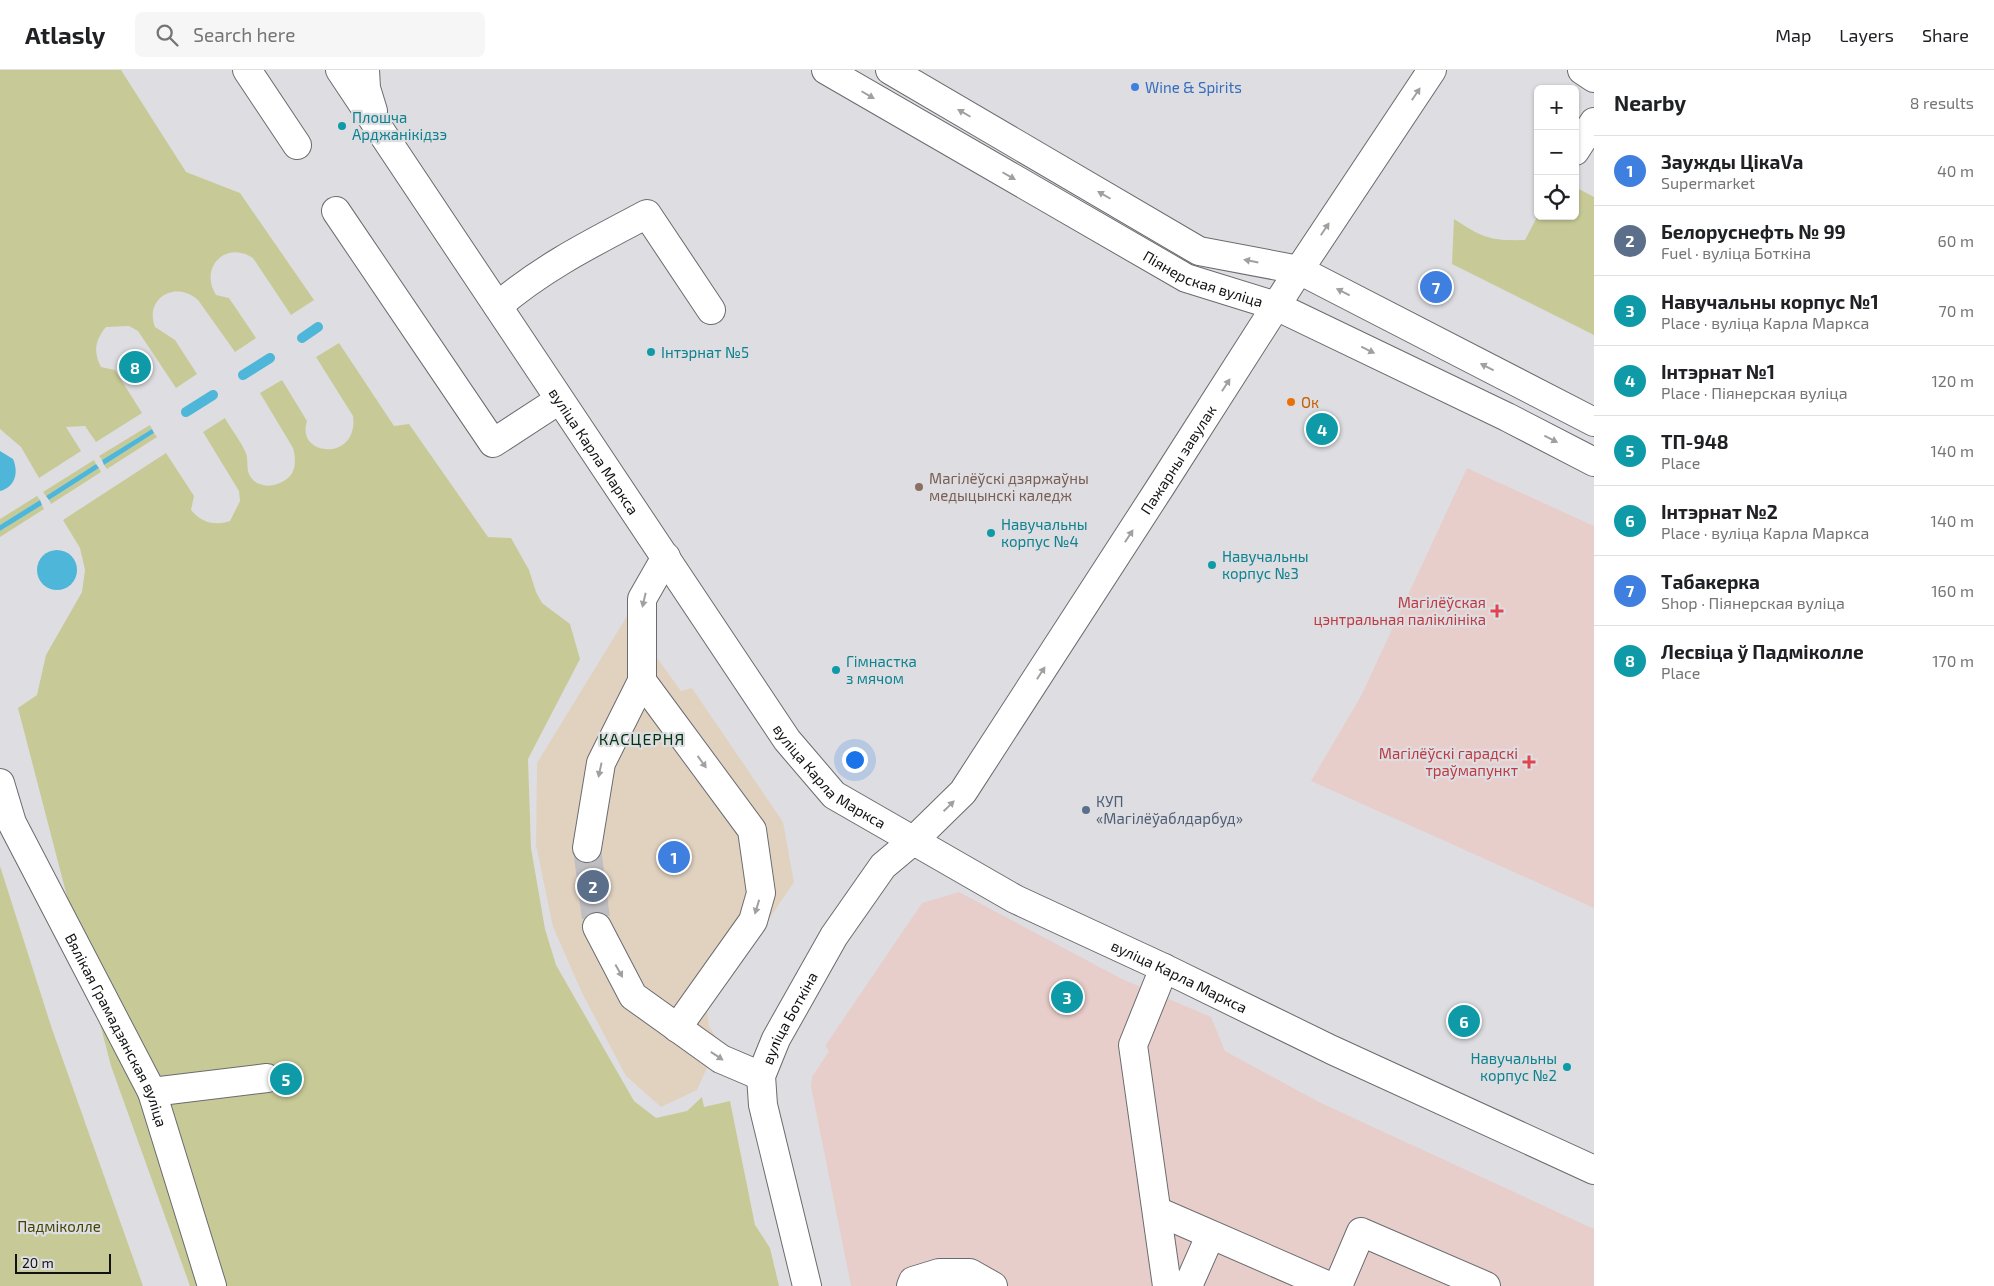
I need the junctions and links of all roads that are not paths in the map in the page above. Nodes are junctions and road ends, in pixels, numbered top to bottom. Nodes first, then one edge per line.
1 (247, 70) edge
2 (340, 70) edge
3 (366, 70) edge
4 (826, 70) edge
5 (890, 70) edge
6 (1432, 70) edge
7 (1582, 70) edge
8 (1594, 78) edge
9 (1594, 122) edge
10 (379, 129) junction
11 (297, 145) dead end
12 (1579, 145) edge
13 (336, 211) dead end
14 (1299, 270) junction
15 (498, 306) junction
16 (1276, 306) junction
17 (711, 310) dead end
18 (558, 400) junction
19 (1594, 422) edge
20 (1594, 462) edge
21 (666, 557) junction
22 (642, 681) junction
23 (0, 783) edge
24 (6, 825) edge
25 (914, 840) junction
26 (587, 848) tunnel mouth
27 (596, 927) tunnel mouth
28 (1164, 968) junction
29 (677, 1028) junction
30 (761, 1076) junction
31 (267, 1078) dead end
32 (152, 1092) junction
33 (1594, 1170) edge
34 (1157, 1211) junction
35 (1210, 1236) junction
36 (212, 1286) edge
37 (807, 1286) edge
38 (911, 1286) edge
39 (993, 1286) edge
40 (1167, 1286) edge
41 (1188, 1286) edge
42 (1329, 1286) edge
43 (1338, 1286) edge
44 (1486, 1286) edge

1 - 11 main road
2 - 10 main road, вуліца Карла Маркса
3 - 10 main road
4 -> 16 main road, Піянерская вуліца
14 -> 5 main road, Піянерская вуліца
14 -> 6 main road, Пажарны завулак
7 - 8 main road
9 - 12 main road
10 - 15 main road, вуліца Карла Маркса
13 - 18 main road
14 - 16 main road, Пажарны завулак
19 -> 14 main road, Піянерская вуліца
15 - 17 main road
15 - 18 main road, вуліца Карла Маркса
16 -> 20 main road, Піянерская вуліца
25 -> 16 main road, Пажарны завулак
18 - 21 main road, вуліца Карла Маркса
21 -> 22 main road
21 - 25 main road, вуліца Карла Маркса
22 -> 26 main road
22 -> 29 main road
23 - 24 main road, Вялікая Грамадзянская вуліца
24 - 32 main road, Вялікая Грамадзянская вуліца
25 - 28 main road, вуліца Карла Маркса
25 - 30 main road, вуліца Боткіна
27 -> 29 main road
28 - 33 main road, вуліца Карла Маркса
28 - 34 main road
29 -> 30 main road
30 - 37 main road, вуліца Боткіна
31 - 32 main road
32 - 36 main road, Вялікая Грамадзянская вуліца
34 - 35 main road
34 - 40 main road
35 - 41 main road
35 - 42 main road
38 - 39 main road
43 - 44 main road

